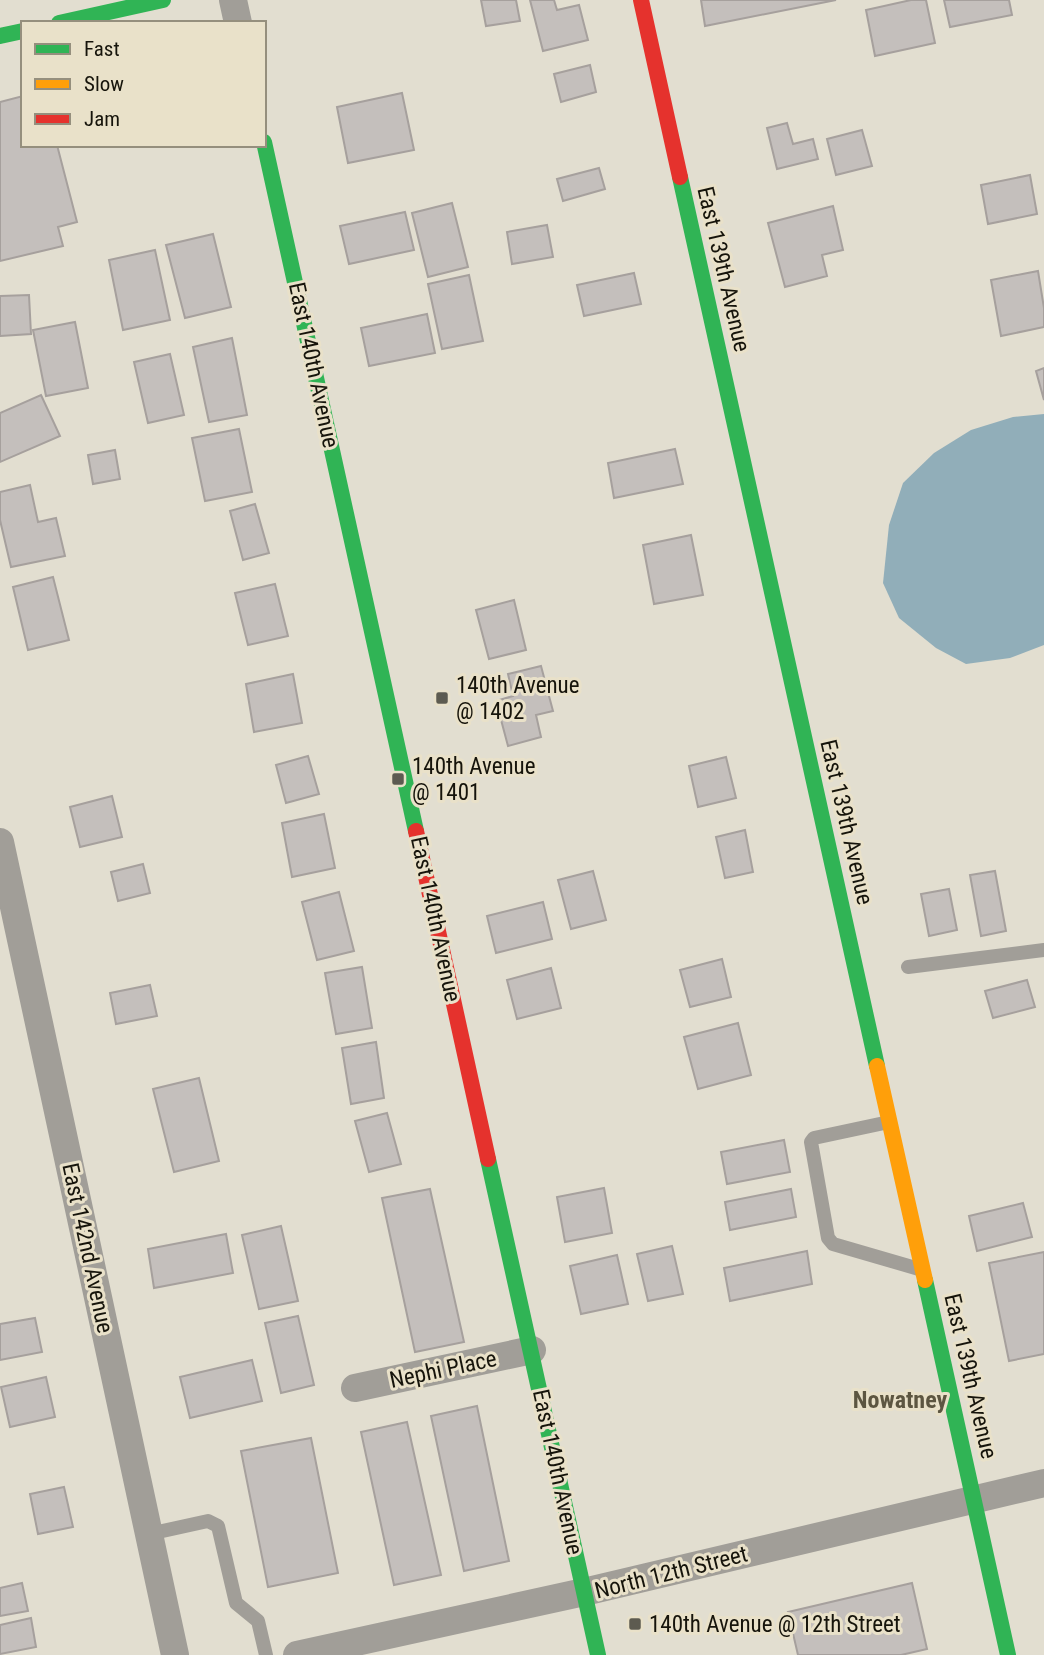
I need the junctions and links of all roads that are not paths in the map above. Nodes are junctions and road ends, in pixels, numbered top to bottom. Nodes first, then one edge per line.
1 (163, 0) edge
2 (233, 0) edge
3 (641, 0) edge
4 (68, 21) edge
5 (238, 21) edge
6 (21, 31) edge
7 (0, 36) edge
8 (265, 147) edge
9 (0, 842) edge
10 (1044, 950) edge
11 (908, 967) dead end
12 (891, 1122) junction
13 (924, 1271) junction
14 (532, 1350) junction
15 (355, 1388) dead end
16 (1044, 1483) edge
17 (975, 1499) junction
18 (149, 1534) junction
19 (584, 1592) junction
20 (175, 1655) edge
21 (266, 1655) edge
22 (297, 1655) edge
23 (598, 1655) edge
24 (1008, 1655) edge

1 - 4 street
2 - 5 street
3 - 12 street, East 139th Avenue
6 - 7 street
8 - 14 street, East 140th Avenue
9 - 18 street, East 142nd Avenue
10 - 11 lane
12 - 13 street, East 139th Avenue
12 - 13 lane
13 - 17 street, East 139th Avenue
14 - 15 street, Nephi Place
14 - 19 street, East 140th Avenue
16 - 17 street, North 12th Street
17 - 19 street, North 12th Street
17 - 24 street, East 139th Avenue
18 - 20 street, East 142nd Avenue
18 - 21 lane
19 - 22 street, North 12th Street
19 - 23 street, East 140th Avenue

